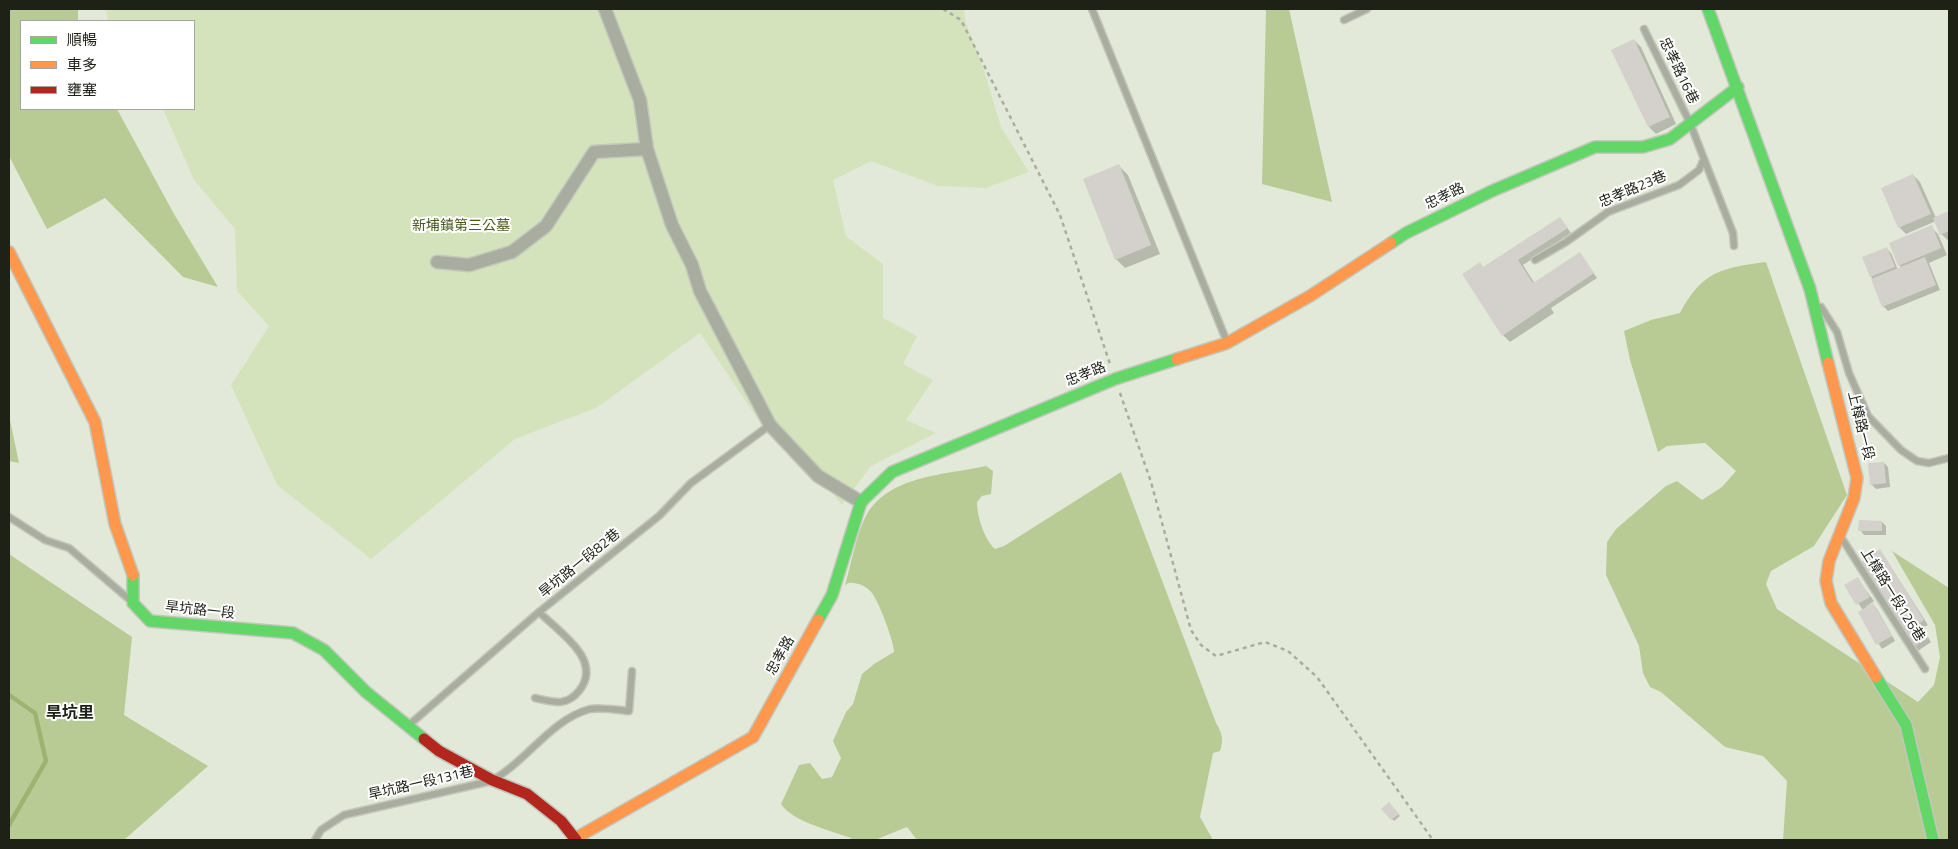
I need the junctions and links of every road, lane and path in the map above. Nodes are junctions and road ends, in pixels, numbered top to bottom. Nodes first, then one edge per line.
1 (605, 9) edge
2 (943, 9) edge
3 (1092, 9) edge
4 (1367, 9) edge
5 (1708, 9) edge
6 (1344, 20) dead end
7 (1644, 30) dead end
8 (1738, 87) junction
9 (1690, 123) junction
10 (647, 149) junction
11 (1703, 161) junction
12 (1734, 246) dead end
13 (9, 252) edge
14 (1535, 260) dead end
15 (437, 262) dead end
16 (1810, 289) junction
17 (1227, 343) junction
18 (1115, 379) junction
19 (770, 424) junction
20 (1949, 458) edge
21 (861, 502) junction
22 (9, 517) edge
23 (1840, 533) junction
24 (133, 603) junction
25 (539, 612) junction
26 (1925, 669) dead end
27 (632, 671) dead end
28 (535, 698) dead end
29 (408, 726) junction
30 (492, 780) junction
31 (576, 839) edge
32 (315, 840) edge
33 (1433, 840) edge
34 (1933, 840) edge

1 - 10 street
2 - 18 path
3 - 17 lane
4 - 6 lane
5 - 8 street, 上樟路一段
7 - 9 lane, 忠孝路16巷
8 - 9 street, 忠孝路
8 - 16 street, 上樟路一段
9 - 11 lane
9 - 17 street, 忠孝路
10 - 15 street
10 - 19 street
11 - 12 lane
11 - 14 lane, 忠孝路23巷
13 - 24 street
16 - 20 lane
16 - 23 street, 上樟路一段
17 - 18 street, 忠孝路
18 - 21 street, 忠孝路
18 - 33 path
19 - 21 street
19 - 25 lane, 旱坑路一段82巷
21 - 31 street, 忠孝路
22 - 24 lane
23 - 26 lane, 上樟路一段126巷
23 - 34 street, 上樟路一段
24 - 29 street, 旱坑路一段
25 - 28 lane
25 - 29 lane, 旱坑路一段82巷
27 - 30 lane, 旱坑路一段131巷
29 - 30 street, 旱坑路一段
30 - 31 street, 旱坑路一段
30 - 32 lane, 旱坑路一段131巷

